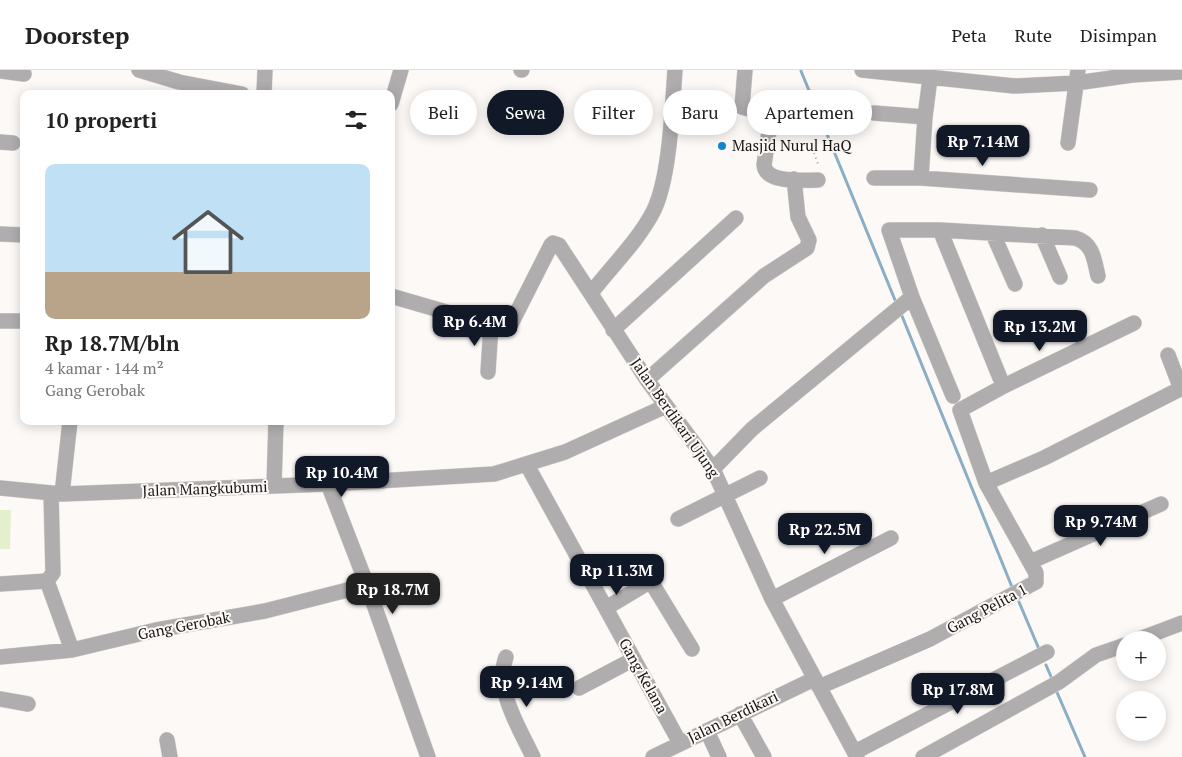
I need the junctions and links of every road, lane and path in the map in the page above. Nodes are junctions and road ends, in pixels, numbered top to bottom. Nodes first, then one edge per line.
1 (139, 70) edge
2 (265, 70) edge
3 (401, 70) edge
4 (675, 70) edge
5 (744, 70) edge
6 (862, 70) edge
7 (0, 71) edge
8 (888, 71) edge
9 (1132, 72) edge
10 (1182, 72) edge
11 (24, 74) dead end
12 (979, 76) edge
13 (1077, 77) edge
14 (930, 78) junction
15 (221, 90) edge
16 (264, 90) edge
17 (395, 90) edge
18 (874, 113) dead end
19 (925, 117) junction
20 (1068, 143) dead end
21 (874, 178) dead end
22 (921, 178) junction
23 (794, 179) junction
24 (818, 180) dead end
25 (1090, 190) dead end
26 (736, 218) dead end
27 (940, 230) junction
28 (0, 234) edge
29 (993, 234) junction
30 (20, 235) edge
31 (1042, 235) junction
32 (1098, 276) dead end
33 (1060, 277) dead end
34 (1016, 284) dead end
35 (591, 292) junction
36 (395, 297) edge
37 (912, 297) junction
38 (0, 321) edge
39 (20, 321) edge
40 (1134, 324) dead end
41 (491, 325) junction
42 (613, 330) junction
43 (1168, 355) dead end
44 (488, 372) dead end
45 (1000, 378) dead end
46 (647, 380) junction
47 (1182, 389) edge
48 (953, 396) dead end
49 (666, 406) junction
50 (69, 425) edge
51 (276, 425) edge
52 (527, 465) junction
53 (713, 469) junction
54 (760, 478) dead end
55 (986, 483) junction
56 (328, 484) junction
57 (274, 486) junction
58 (0, 488) edge
59 (57, 494) junction
60 (726, 496) junction
61 (1161, 504) dead end
62 (678, 519) dead end
63 (891, 538) dead end
64 (1030, 562) junction
65 (47, 580) junction
66 (0, 584) edge
67 (367, 585) junction
68 (772, 599) junction
69 (606, 608) junction
70 (1182, 623) edge
71 (1161, 631) edge
72 (1116, 648) edge
73 (72, 650) junction
74 (692, 650) dead end
75 (1047, 652) dead end
76 (0, 657) edge
77 (506, 657) dead end
78 (634, 659) junction
79 (816, 683) junction
80 (579, 688) dead end
81 (0, 699) edge
82 (28, 704) dead end
83 (740, 714) junction
84 (706, 731) junction
85 (167, 740) dead end
86 (680, 744) junction
87 (856, 755) edge
88 (170, 757) edge
89 (428, 757) edge
90 (533, 757) edge
91 (653, 757) edge
92 (719, 757) edge
93 (764, 757) edge
94 (924, 757) edge

1 - 15 street
2 - 16 street
3 - 17 street
4 - 35 street
5 - 23 street
6 - 8 street
7 - 11 street
8 - 14 street
9 - 10 street
9 - 13 street
12 - 13 street
12 - 14 street
13 - 20 street
14 - 19 street
18 - 19 street
19 - 22 street
21 - 22 street
22 - 25 street
23 - 24 street
23 - 46 street
26 - 42 street
27 - 29 street
27 - 37 street
27 - 45 street
28 - 30 street
29 - 31 street
29 - 34 street
31 - 32 street
31 - 33 street
35 - 41 street, Jalan Berdikari Ujung
35 - 42 street, Jalan Berdikari Ujung
36 - 41 street
37 - 48 street
37 - 53 street
38 - 39 street
40 - 55 street, Gang Pelita 1
41 - 44 street
42 - 46 street, Jalan Berdikari Ujung
43 - 47 street
46 - 49 street, Jalan Berdikari Ujung
47 - 55 street
49 - 52 street, Jalan Mangkubumi
49 - 53 street, Jalan Berdikari Ujung
50 - 59 street
51 - 57 street
52 - 56 street, Jalan Mangkubumi
52 - 69 street, Gang Kelana
53 - 60 street, Jalan Berdikari Ujung
54 - 60 street
55 - 64 street, Gang Pelita 1
56 - 57 street, Jalan Mangkubumi
56 - 67 street
57 - 59 street, Jalan Mangkubumi
58 - 59 street, Jalan Mangkubumi
59 - 65 street
60 - 62 street
60 - 68 street, Jalan Berdikari Ujung
61 - 64 street
63 - 68 street
64 - 79 street, Gang Pelita 1
65 - 66 street
65 - 73 street
67 - 73 street, Gang Gerobak
67 - 89 street
68 - 79 street, Jalan Berdikari Ujung
69 - 74 street
69 - 78 street, Gang Kelana
70 - 71 street
72 - 94 street
73 - 76 street, Gang Gerobak
75 - 87 street
77 - 90 street
78 - 80 street
78 - 86 street, Gang Kelana
79 - 83 street, Jalan Berdikari
79 - 87 street, Jalan Berdikari Ujung
81 - 82 street
83 - 84 street, Jalan Berdikari
83 - 93 street
84 - 86 street, Jalan Berdikari
84 - 92 street
85 - 88 street
86 - 91 street, Jalan Berdikari

